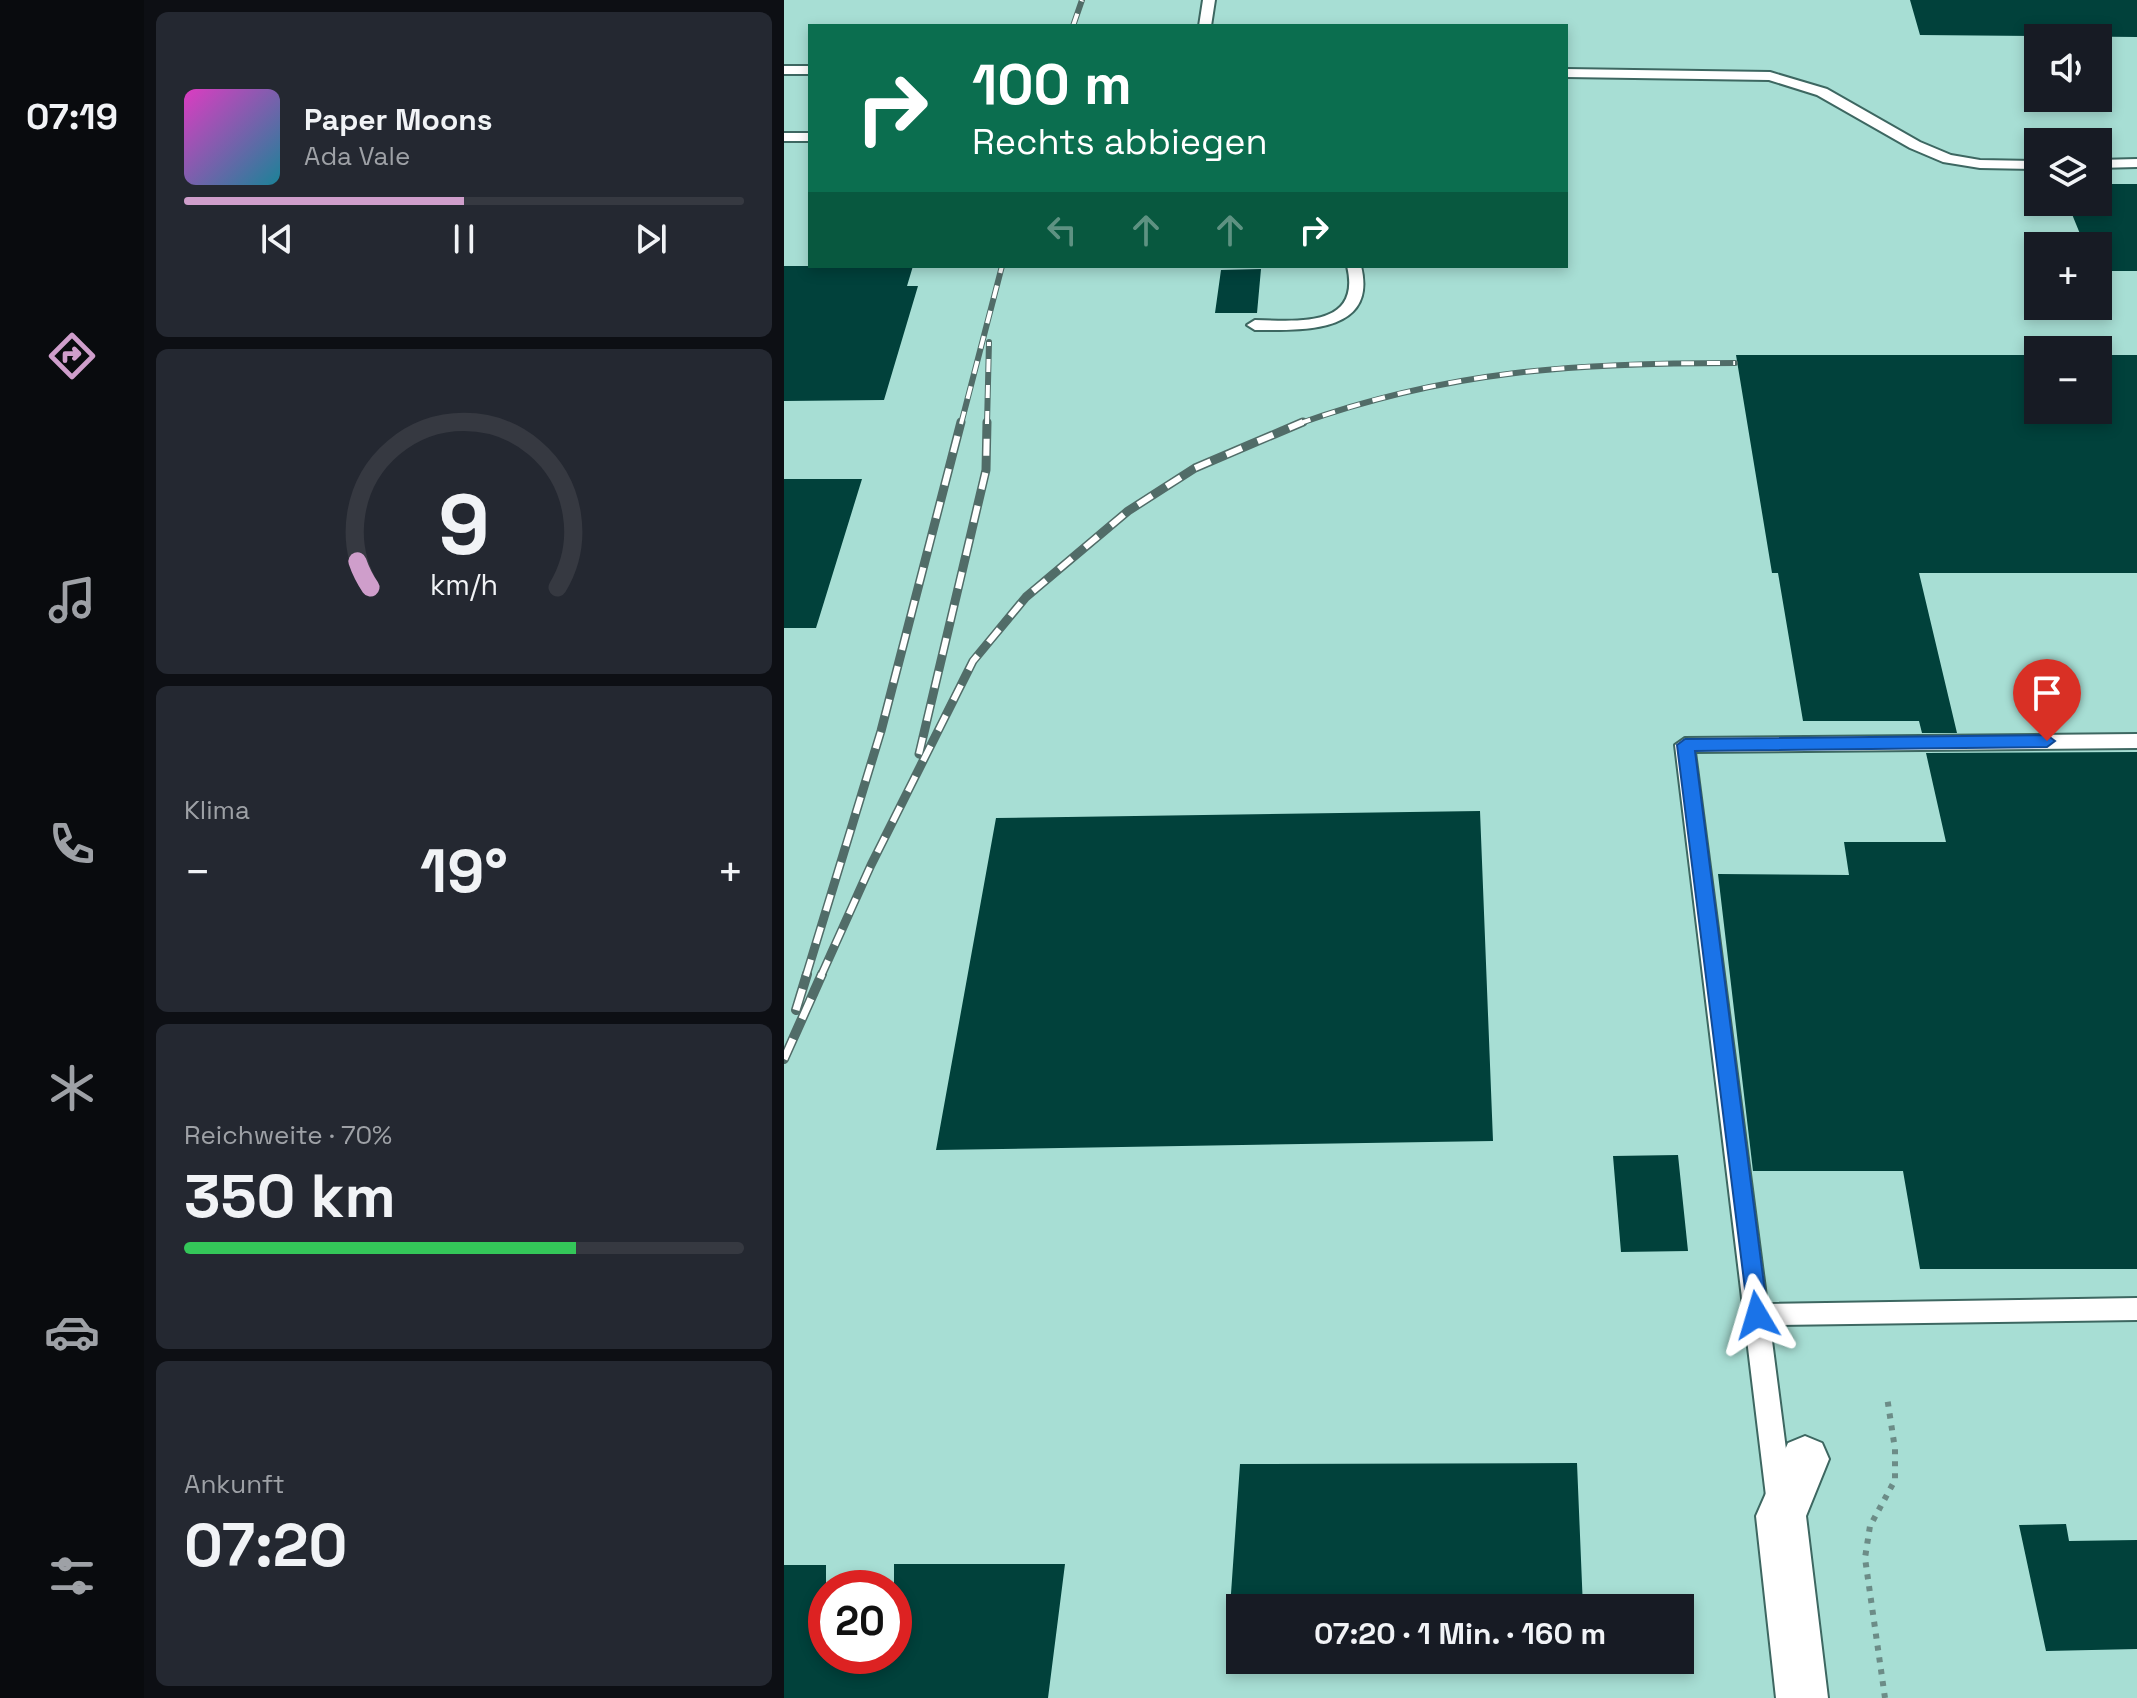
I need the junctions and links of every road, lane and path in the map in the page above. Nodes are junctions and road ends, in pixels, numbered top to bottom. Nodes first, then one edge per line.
1 (1209, 0) edge
2 (1205, 24) edge
3 (784, 70) edge
4 (808, 70) edge
5 (1568, 73) edge
6 (784, 137) edge
7 (808, 137) edge
8 (2137, 163) edge
9 (2112, 164) edge
10 (2024, 165) edge
11 (1355, 268) edge
12 (1255, 325) dead end
13 (2137, 741) edge
14 (2137, 1309) edge
15 (1757, 1315) junction
16 (1887, 1397) dead end
17 (1805, 1459) dead end
18 (1781, 1516) junction
19 (1802, 1698) edge
20 (1885, 1698) edge

1 - 2 lane
3 - 4 lane
5 - 10 lane
6 - 7 lane
8 - 9 lane
11 - 12 lane
13 - 15 lane
14 - 15 lane
15 - 18 lane
16 - 20 path
17 - 18 street
18 - 19 street

